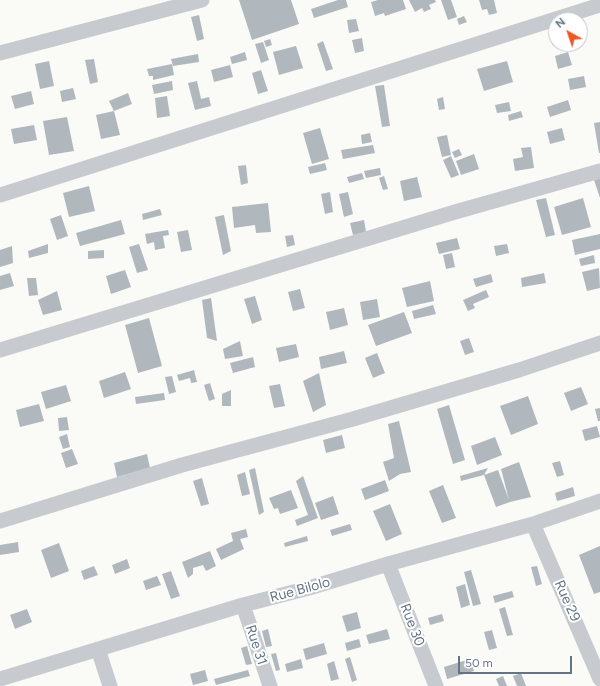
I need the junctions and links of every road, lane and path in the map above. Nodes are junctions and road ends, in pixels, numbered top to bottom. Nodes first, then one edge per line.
1 (202, 0) edge
2 (600, 5) edge
3 (0, 53) edge
4 (600, 171) edge
5 (0, 195) edge
6 (600, 343) edge
7 (0, 350) edge
8 (600, 501) edge
9 (0, 520) edge
10 (533, 524) junction
11 (388, 564) junction
12 (243, 605) junction
13 (98, 649) junction
14 (0, 679) edge
15 (600, 679) edge
16 (110, 686) edge
17 (270, 686) edge
18 (436, 686) edge

1 - 3 street
2 - 5 street
4 - 7 street
6 - 9 street
8 - 10 street, Rue Bilolo
10 - 11 street, Rue Bilolo
10 - 15 street, Rue 29
11 - 12 street, Rue Bilolo
11 - 18 street, Rue 30
12 - 13 street, Rue Bilolo
12 - 17 street, Rue 31
13 - 14 street, Rue Bilolo
13 - 16 street

